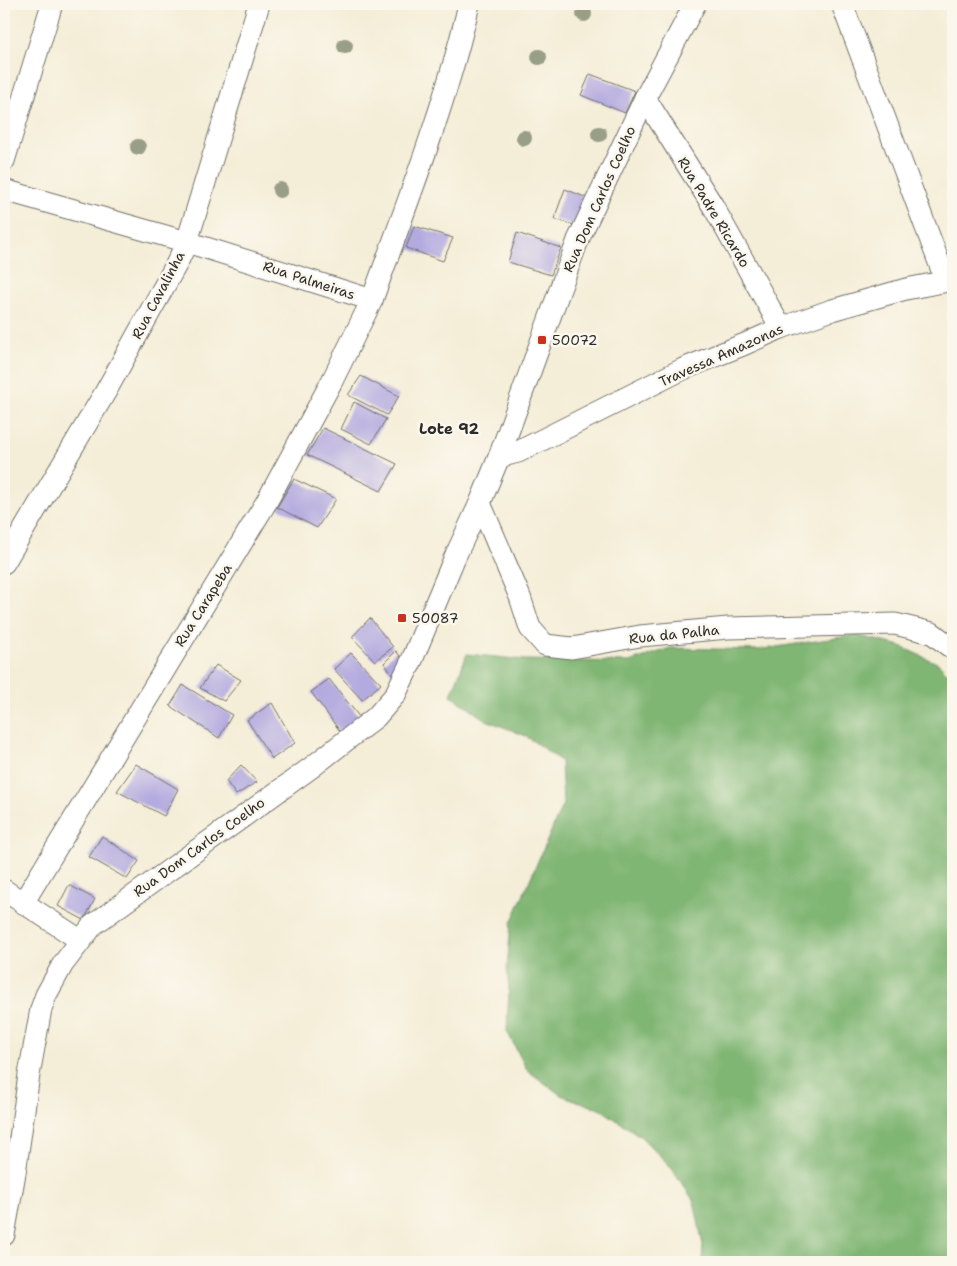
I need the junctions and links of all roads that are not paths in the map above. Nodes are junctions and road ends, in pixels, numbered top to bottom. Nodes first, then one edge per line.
1 (52, 4) edge
2 (259, 4) edge
3 (469, 4) edge
4 (695, 4) edge
5 (842, 4) edge
6 (645, 98) junction
7 (4, 161) edge
8 (4, 190) edge
9 (187, 242) junction
10 (949, 281) edge
11 (372, 300) junction
12 (781, 328) junction
13 (499, 457) junction
14 (480, 503) junction
15 (4, 563) edge
16 (953, 649) edge
17 (4, 890) edge
18 (23, 902) junction
19 (80, 940) junction
20 (9, 1177) edge
21 (4, 1235) edge

1 - 7 street
2 - 9 street, Rua Cavalinha
3 - 11 street, Rua Palmeiras
4 - 6 street, Rua Dom Carlos Coelho
5 - 10 street
6 - 12 street, Rua Padre Ricardo
6 - 13 street, Rua Dom Carlos Coelho
8 - 9 street, Rua Palmeiras
9 - 11 street, Rua Palmeiras
9 - 15 street, Rua Cavalinha
10 - 12 street, Travessa Amazonas
11 - 18 street, Rua Carapeba
12 - 13 street, Travessa Amazonas
13 - 14 street, Rua Dom Carlos Coelho
14 - 16 street, Rua da Palha
14 - 19 street, Rua Dom Carlos Coelho
17 - 18 street
18 - 19 street
19 - 20 street, Rua Dom Carlos Coelho
20 - 21 street, Rua Dom Carlos Coelho

